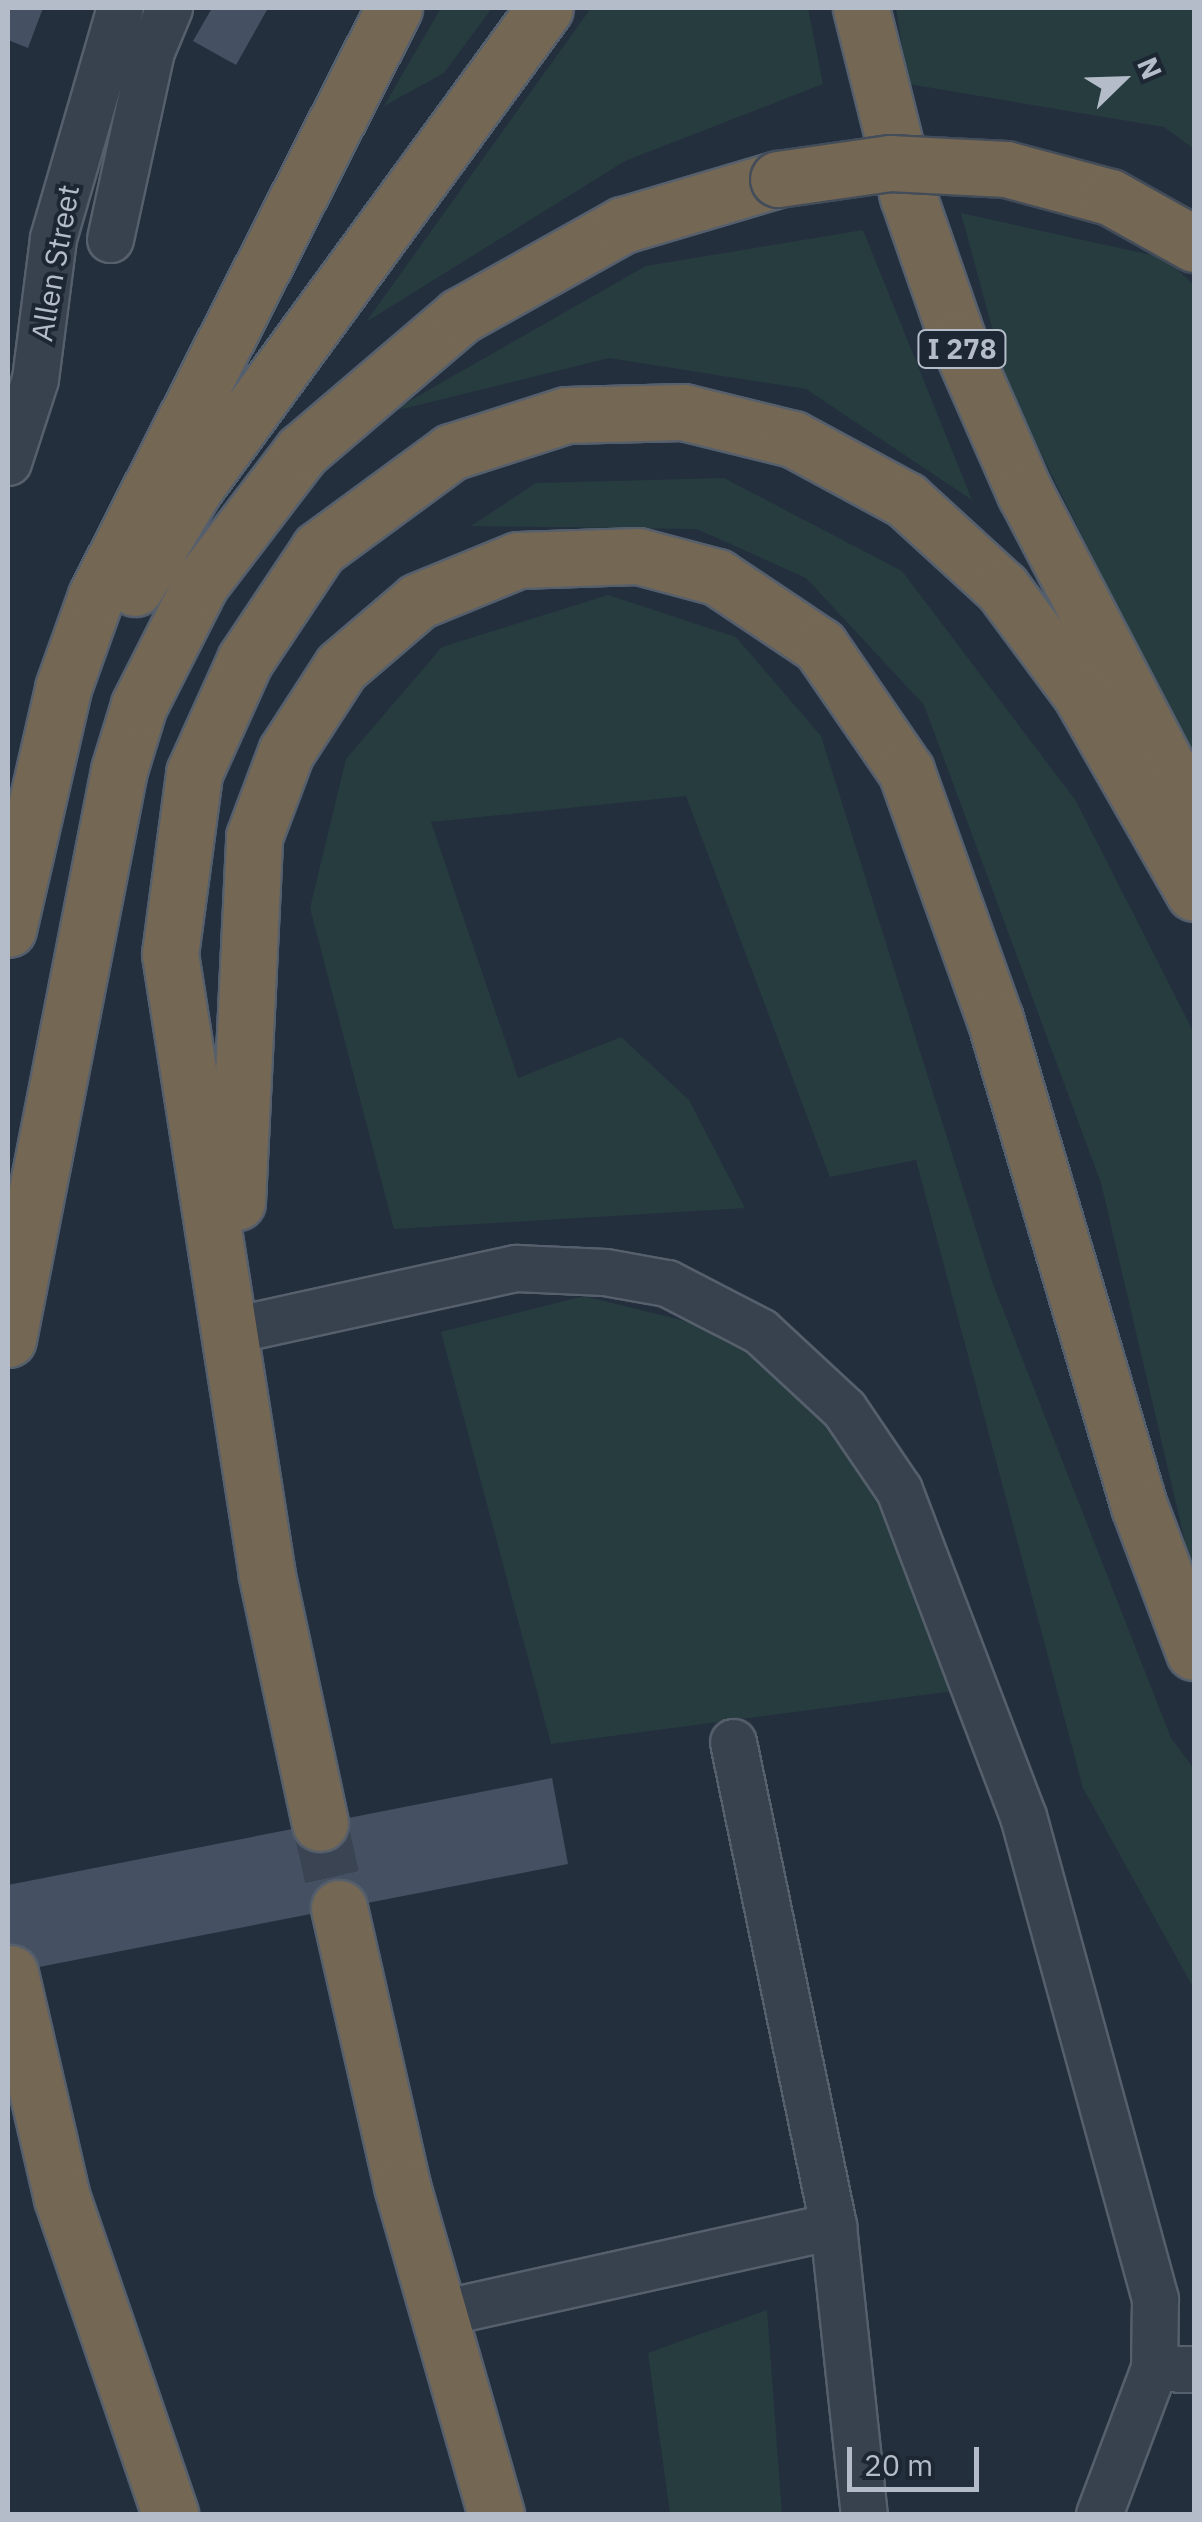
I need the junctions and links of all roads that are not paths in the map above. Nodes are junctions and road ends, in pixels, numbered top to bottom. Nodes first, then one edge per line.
1 (120, 8) edge
2 (170, 8) edge
3 (394, 8) edge
4 (545, 8) edge
5 (861, 8) edge
6 (110, 239) dead end
7 (1194, 244) edge
8 (8, 462) edge
9 (36, 804) junction
10 (1194, 818) edge
11 (1194, 893) edge
12 (8, 929) edge
13 (233, 1330) junction
14 (8, 1339) edge
15 (1194, 1652) edge
16 (733, 1742) dead end
17 (320, 1823) tunnel mouth
18 (339, 1908) tunnel mouth
19 (10, 1972) dead end
20 (832, 2226) junction
21 (436, 2314) junction
22 (1174, 2368) edge
23 (170, 2514) edge
24 (473, 2514) edge
25 (496, 2514) edge
26 (864, 2514) edge
27 (1099, 2514) edge

1 - 8 street, Allen Street
2 - 6 street
3 - 9 highway
4 - 9 highway
5 - 10 highway, I 278
7 - 14 highway, bridge
9 - 12 highway
11 - 13 highway
13 - 15 highway
13 - 17 highway
13 - 22 street
16 - 20 street
18 - 21 highway
19 - 23 highway
20 - 21 street
20 - 26 street
21 - 24 highway
21 - 25 highway
22 - 27 street

